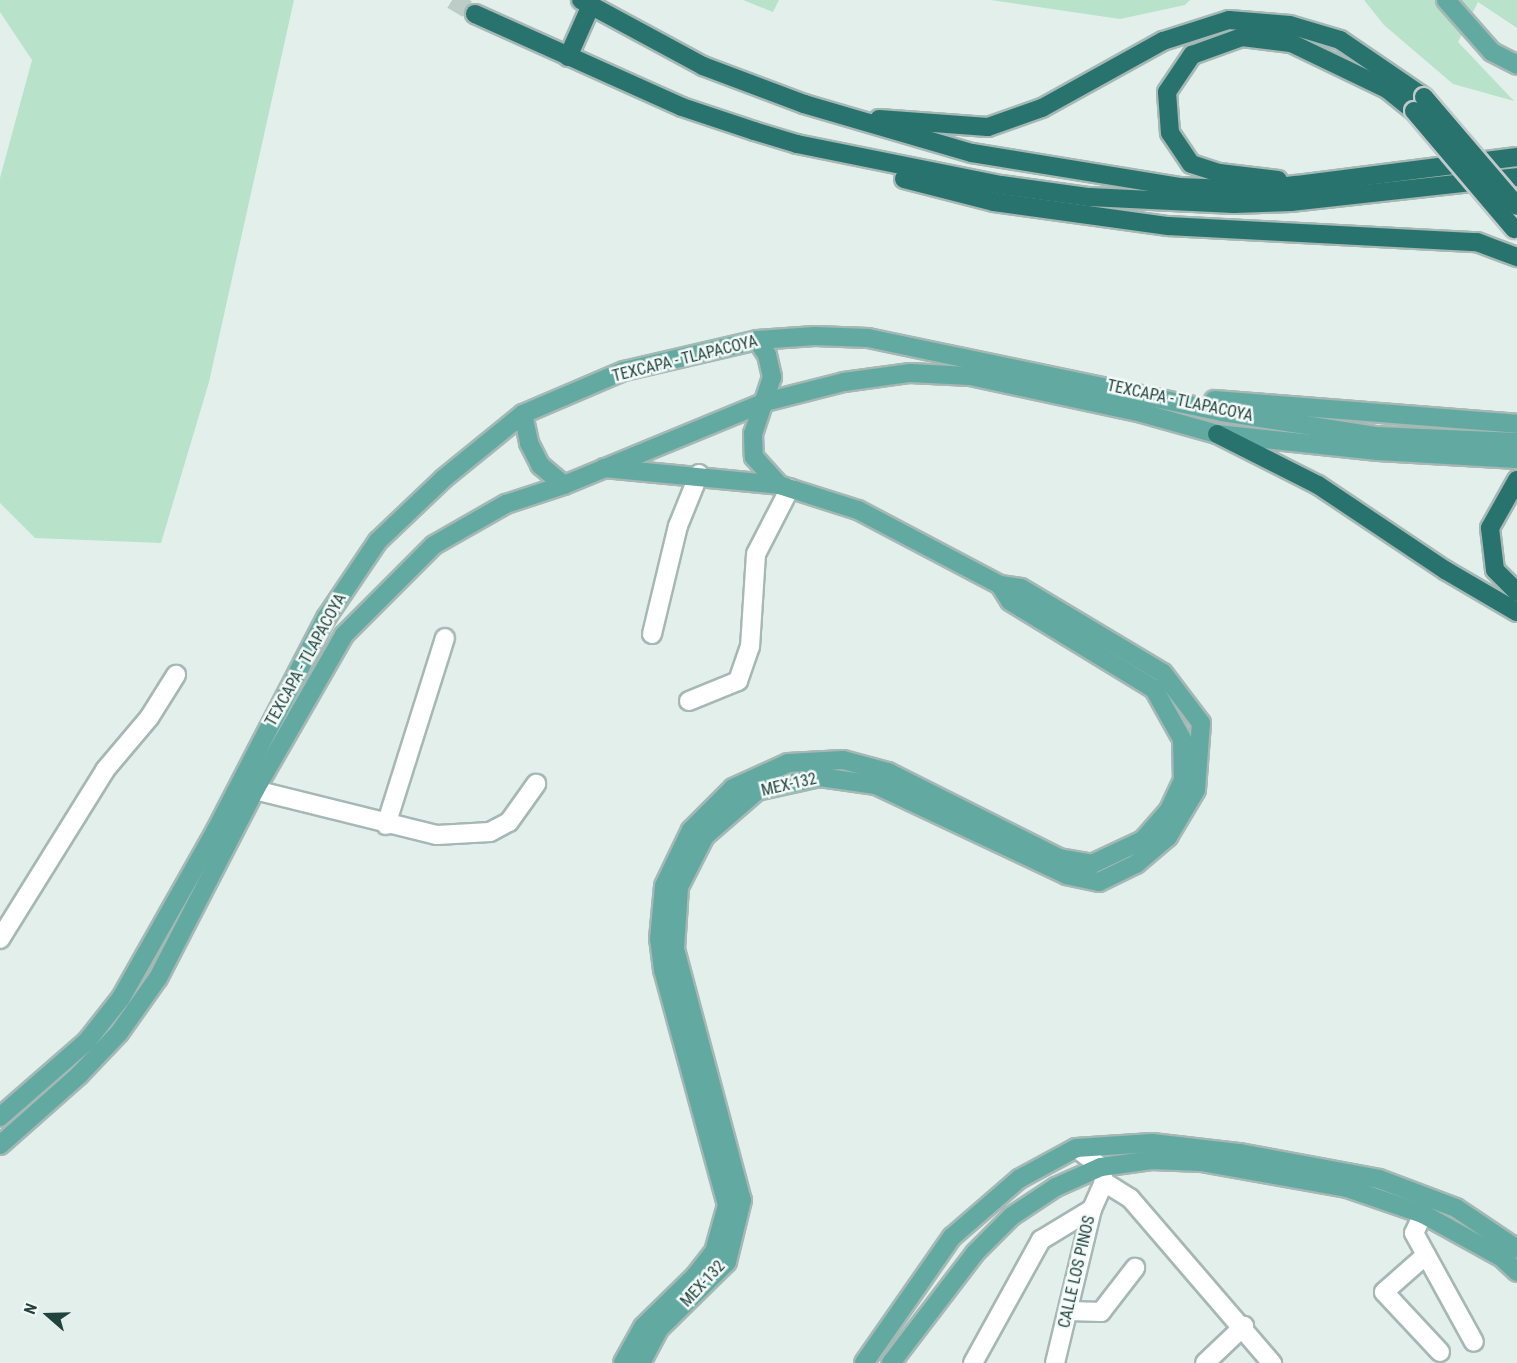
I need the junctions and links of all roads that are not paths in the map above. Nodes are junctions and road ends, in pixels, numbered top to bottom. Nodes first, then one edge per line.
1 (1446, 0) edge
2 (586, 3) edge
3 (475, 14) tunnel mouth
4 (568, 57) junction
5 (1517, 65) edge
6 (1419, 104) junction
7 (843, 116) junction
8 (797, 144) junction
9 (1517, 157) edge
10 (1517, 177) edge
11 (1304, 183) junction
12 (1517, 206) edge
13 (1516, 231) edge
14 (1517, 257) edge
15 (757, 340) junction
16 (1155, 395) junction
17 (765, 402) junction
18 (523, 414) junction
19 (1517, 424) edge
20 (1217, 434) junction
21 (1517, 442) edge
22 (1517, 459) edge
23 (604, 468) junction
24 (699, 474) junction
25 (1517, 480) edge
26 (564, 485) junction
27 (784, 486) junction
28 (1000, 585) junction
29 (1517, 592) edge
30 (1517, 612) edge
31 (652, 634) dead end
32 (445, 638) dead end
33 (176, 675) dead end
34 (689, 701) dead end
35 (536, 784) dead end
36 (255, 790) junction
37 (386, 825) junction
38 (0, 939) edge
39 (0, 1117) edge
40 (0, 1145) edge
41 (1076, 1148) junction
42 (1102, 1175) junction
43 (1092, 1209) junction
44 (1423, 1214) junction
45 (1517, 1249) edge
46 (1426, 1254) junction
47 (1135, 1269) dead end
48 (1517, 1272) edge
49 (1070, 1311) junction
50 (1244, 1326) junction
51 (1474, 1342) dead end
52 (1440, 1352) dead end
53 (623, 1363) edge
54 (641, 1363) edge
55 (864, 1363) edge
56 (891, 1363) edge
57 (973, 1363) edge
58 (1055, 1363) edge
59 (1205, 1363) edge
60 (1272, 1363) edge

1 - 5 main road
2 - 4 highway
2 - 7 highway
3 - 4 highway
4 - 8 highway
6 - 7 highway
6 - 11 highway
6 - 12 highway, bridge
6 - 13 highway, bridge
7 - 11 highway
8 - 10 highway
8 - 14 highway
9 - 11 highway
15 - 16 main road, TEXCAPA - TLAPACOYA
15 - 17 main road
15 - 18 main road, TEXCAPA - TLAPACOYA
16 - 19 main road
16 - 21 main road, TEXCAPA - TLAPACOYA
17 - 20 main road, TEXCAPA - TLAPACOYA
17 - 23 main road, TEXCAPA - TLAPACOYA
17 - 27 main road
18 - 26 main road
18 - 39 main road, TEXCAPA - TLAPACOYA
20 - 22 main road, TEXCAPA - TLAPACOYA
20 - 30 highway
23 - 24 main road, MEX-132
23 - 26 main road, TEXCAPA - TLAPACOYA
24 - 27 main road, MEX-132
24 - 31 street
25 - 29 highway
26 - 36 main road, TEXCAPA - TLAPACOYA
27 - 28 main road, MEX-132
27 - 34 street
28 - 53 main road, MEX-132
28 - 54 main road, MEX-132
32 - 37 street
33 - 38 street
35 - 37 street
36 - 37 street
36 - 40 main road, TEXCAPA - TLAPACOYA
41 - 42 street
41 - 45 main road
41 - 55 main road
42 - 43 street, CALLE LOS PINOS
42 - 44 main road
42 - 50 street
42 - 56 main road
43 - 49 street, CALLE LOS PINOS
43 - 57 street
44 - 46 street
44 - 48 main road
46 - 51 street
46 - 52 street
47 - 49 street
49 - 58 street, CALLE LOS PINOS
50 - 59 street
50 - 60 street

